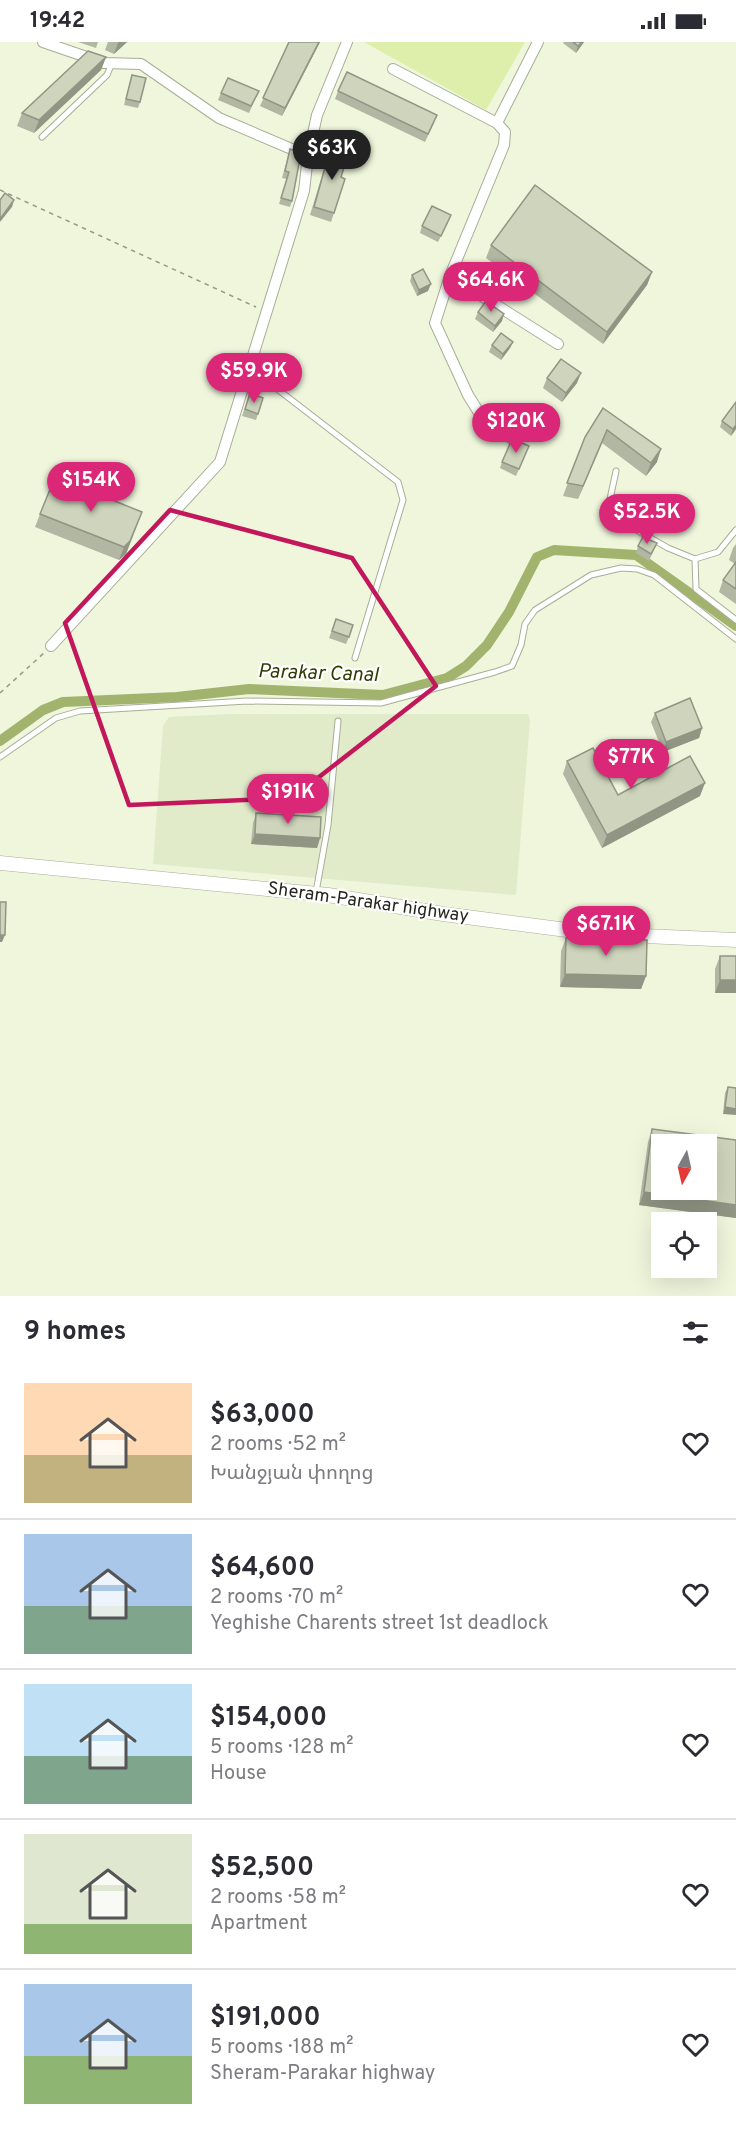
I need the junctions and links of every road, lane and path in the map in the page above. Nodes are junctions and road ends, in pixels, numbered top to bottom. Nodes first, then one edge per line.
1 (43, 42) edge
2 (347, 42) edge
3 (538, 42) edge
4 (112, 63) junction
5 (393, 69) dead end
6 (497, 123) junction
7 (42, 137) dead end
8 (308, 156) junction
9 (0, 190) edge
10 (450, 276) junction
11 (266, 312) junction
12 (558, 344) dead end
13 (249, 367) junction
14 (511, 438) edge
15 (616, 471) dead end
16 (736, 530) edge
17 (695, 559) junction
18 (736, 620) edge
19 (736, 639) edge
20 (51, 646) joint
21 (355, 658) dead end
22 (0, 693) edge
23 (338, 721) dead end
24 (0, 757) edge
25 (0, 863) edge
26 (316, 894) junction
27 (736, 940) edge

1 - 4 street
2 - 8 street
3 - 6 street
4 - 7 lane
4 - 8 street
5 - 6 street
6 - 10 street
8 - 11 street
9 - 11 path
10 - 12 street
10 - 14 street
11 - 13 street
13 - 20 street
13 - 21 lane
15 - 17 lane
16 - 17 lane
17 - 18 lane
19 - 24 lane
20 - 22 path
23 - 26 lane
25 - 26 street, Sheram-Parakar highway
26 - 27 street, Sheram-Parakar highway

